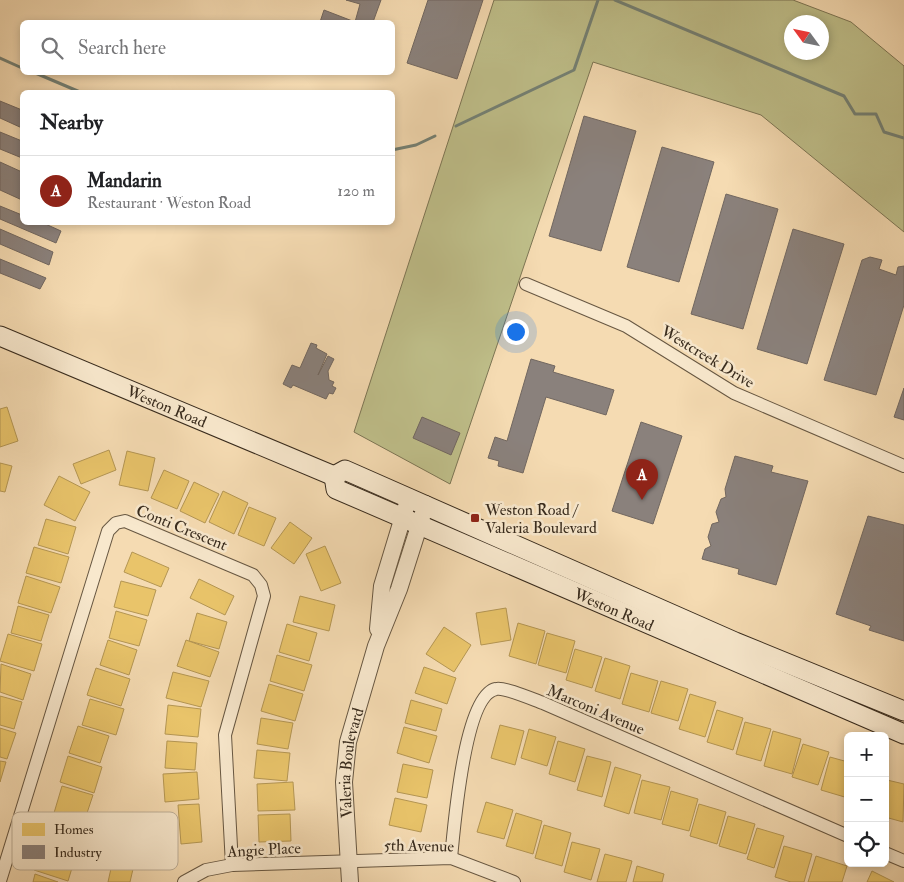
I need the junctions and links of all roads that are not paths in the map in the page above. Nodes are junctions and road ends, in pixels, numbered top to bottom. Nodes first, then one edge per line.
1 (526, 284) dead end
2 (0, 336) edge
3 (904, 466) edge
4 (334, 476) junction
5 (418, 501) junction
6 (411, 520) junction
7 (904, 711) edge
8 (904, 734) edge
9 (21, 812) edge
10 (844, 834) edge
11 (12, 842) edge
12 (889, 855) edge
13 (451, 858) junction
14 (348, 861) junction
15 (904, 861) edge
16 (232, 865) junction
17 (0, 881) edge
18 (184, 882) edge
19 (350, 882) edge
20 (514, 882) edge

1 - 3 street, Westcreek Drive
2 - 4 main road, Weston Road
4 - 5 main road, Weston Road
4 - 6 main road, Weston Road
5 - 6 street, Valeria Boulevard
5 - 7 main road, Weston Road
6 - 8 main road, Weston Road
6 - 14 street, Valeria Boulevard
9 - 16 street, Conti Crescent
10 - 13 street, Marconi Avenue
11 - 17 street, Conti Crescent
12 - 15 street
13 - 14 street, 5th Avenue
13 - 20 street, 5th Avenue
14 - 16 street, Angie Place
14 - 19 street, Valeria Boulevard
16 - 18 street, Angie Place

